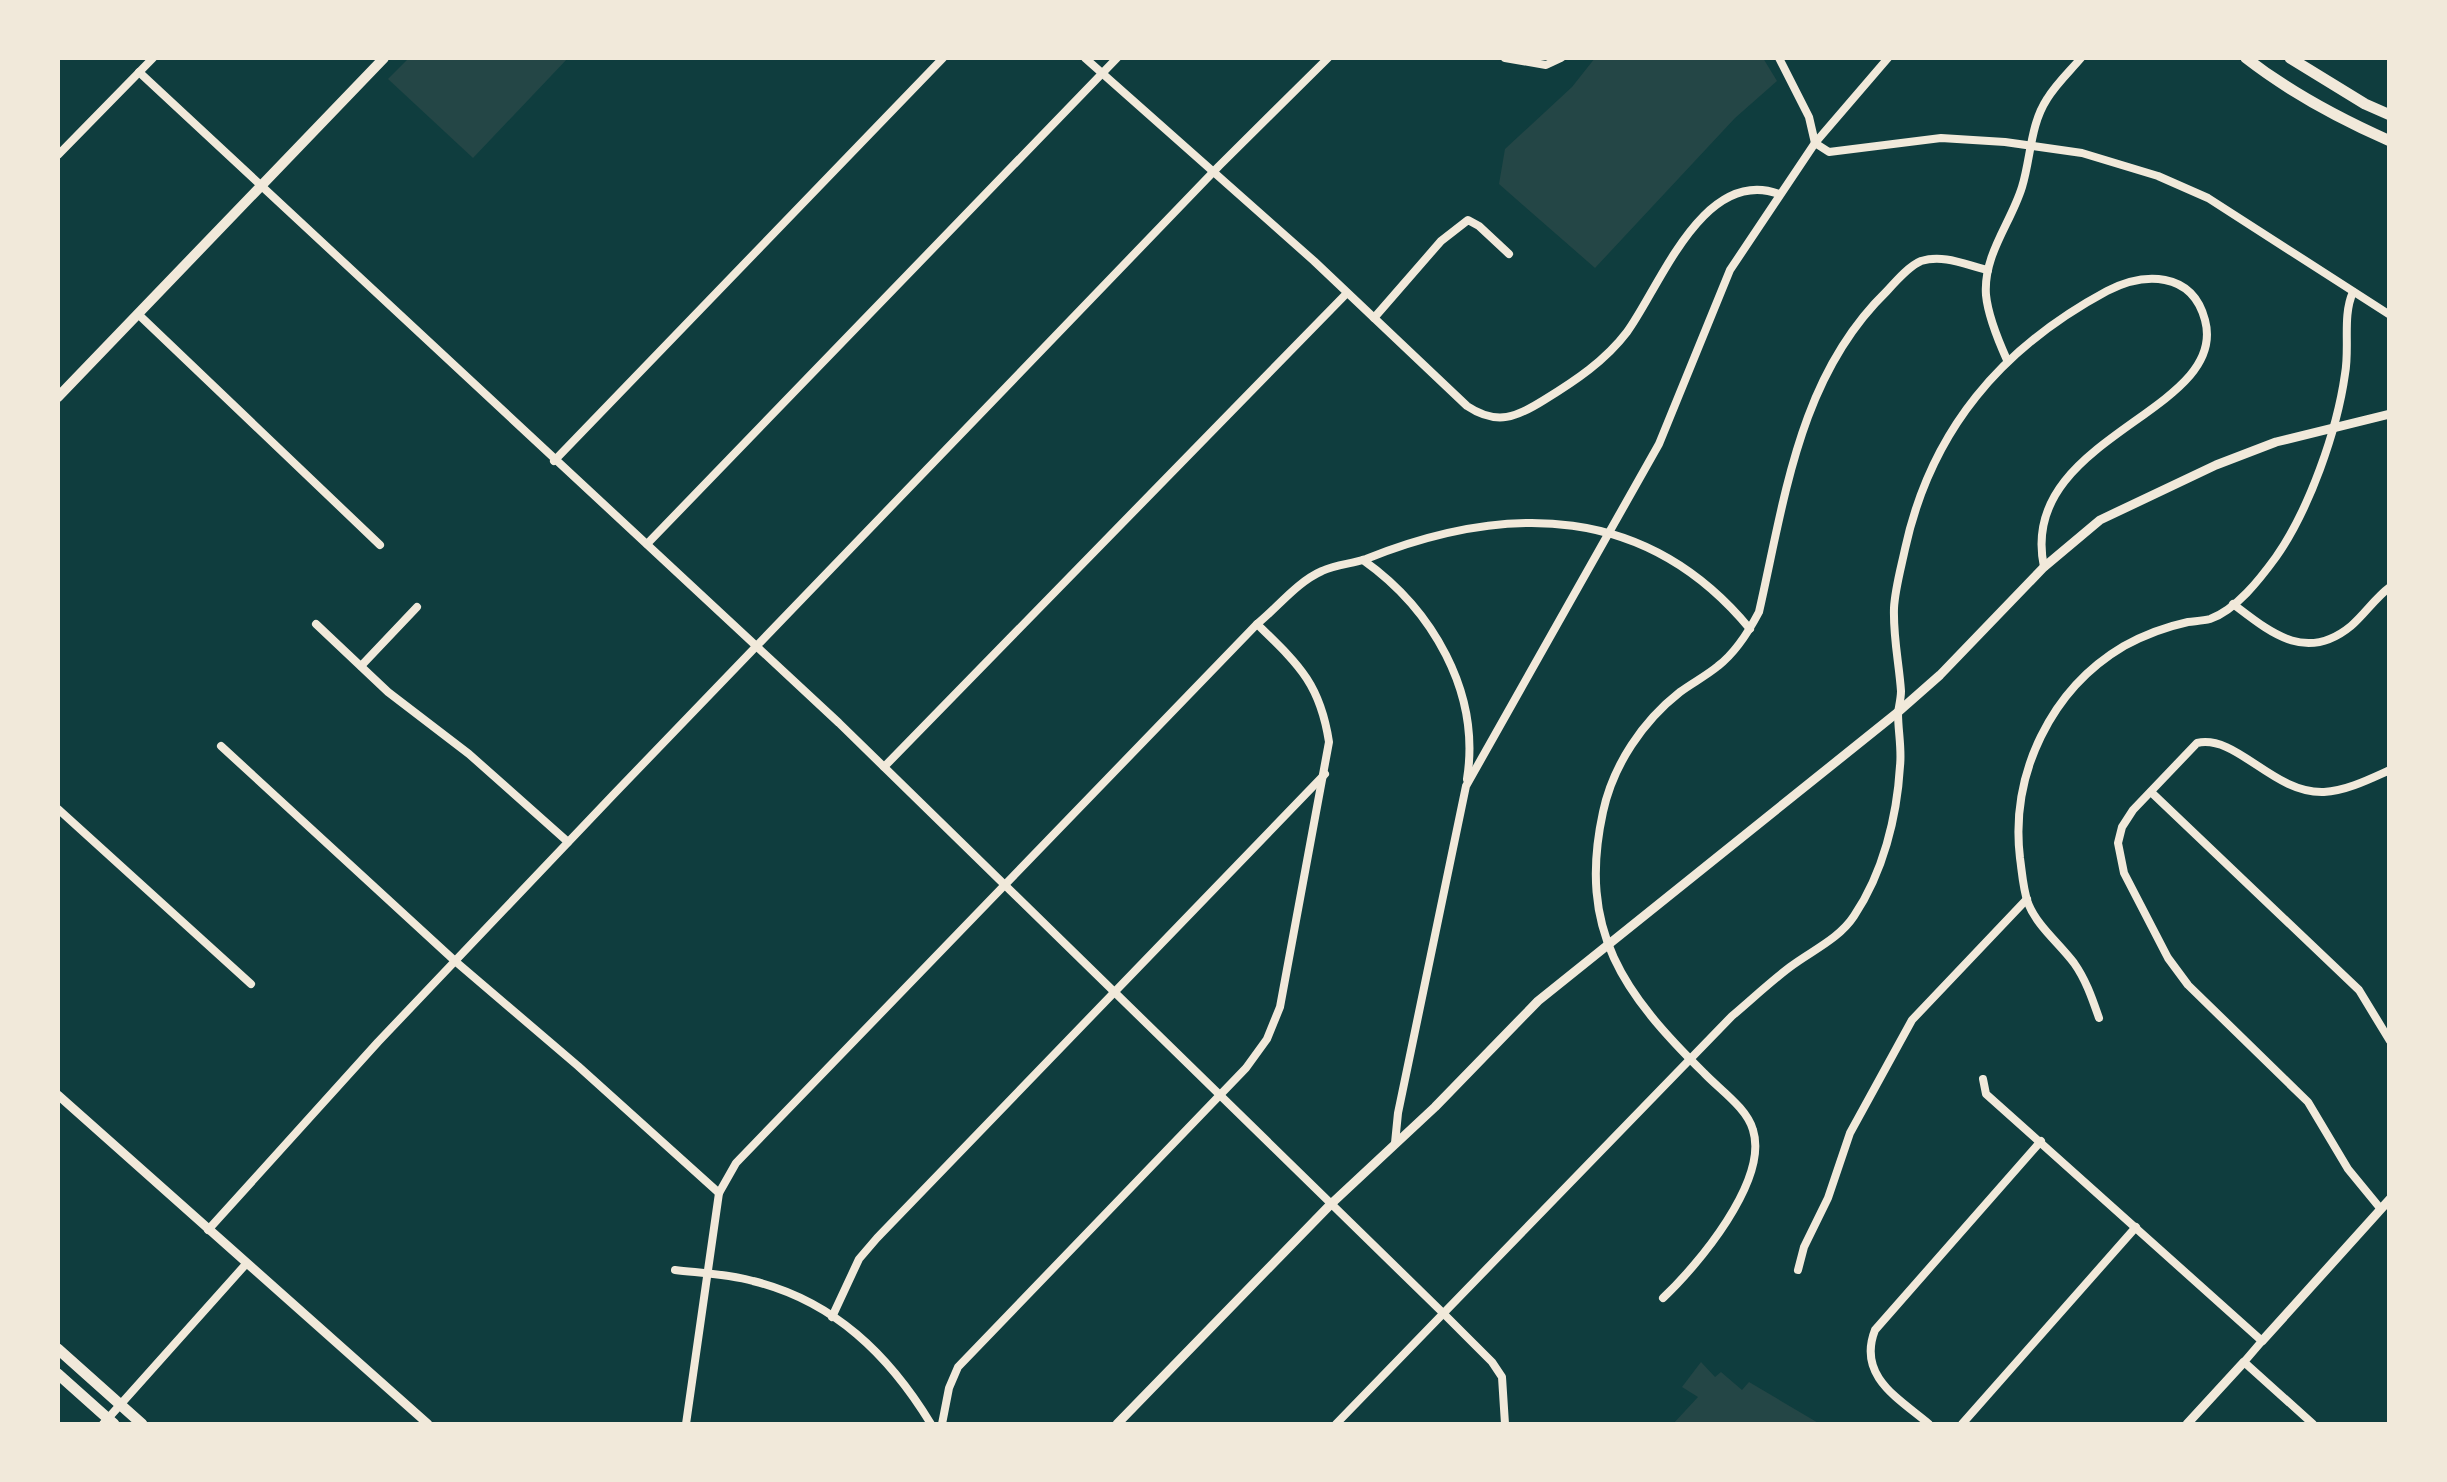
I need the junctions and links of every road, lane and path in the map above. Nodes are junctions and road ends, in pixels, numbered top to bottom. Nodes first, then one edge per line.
1 (152, 58) edge
2 (384, 58) edge
3 (943, 58) edge
4 (1085, 58) edge
5 (1118, 58) edge
6 (1328, 58) edge
7 (1505, 58) edge
8 (1562, 58) edge
9 (1780, 58) edge
10 (1888, 58) edge
11 (2082, 58) edge
12 (2246, 58) edge
13 (2290, 58) edge
14 (139, 72) junction
15 (1103, 73) junction
16 (2390, 115) edge
17 (2390, 141) edge
18 (1815, 144) junction
19 (2028, 146) junction
20 (58, 155) edge
21 (1213, 172) junction
22 (260, 186) junction
23 (1779, 194) junction
24 (1509, 254) dead end
25 (1988, 270) junction
26 (2353, 292) junction
27 (1346, 293) junction
28 (138, 314) junction
29 (2390, 315) edge
30 (1374, 318) junction
31 (2007, 360) junction
32 (58, 396) edge
33 (2390, 414) edge
34 (2333, 427) junction
35 (554, 461) junction
36 (1610, 532) junction
37 (648, 544) junction
38 (380, 545) dead end
39 (1363, 560) junction
40 (2044, 567) junction
41 (2390, 587) edge
42 (2233, 604) junction
43 (417, 607) dead end
44 (316, 624) dead end
45 (1257, 624) junction
46 (1750, 628) junction
47 (758, 646) junction
48 (361, 666) junction
49 (1898, 712) junction
50 (221, 746) dead end
51 (884, 767) junction
52 (2390, 770) edge
53 (1325, 774) junction
54 (1466, 786) junction
55 (2151, 792) junction
56 (58, 809) edge
57 (568, 842) junction
58 (1004, 886) junction
59 (2027, 900) junction
60 (1608, 946) junction
61 (455, 961) junction
62 (251, 984) dead end
63 (1114, 993) junction
64 (2100, 1018) dead end
65 (2390, 1041) edge
66 (1691, 1061) junction
67 (1983, 1078) dead end
68 (58, 1095) edge
69 (1220, 1096) junction
70 (2041, 1141) junction
71 (1395, 1147) junction
72 (719, 1193) junction
73 (2390, 1199) edge
74 (1331, 1204) junction
75 (2380, 1208) junction
76 (2136, 1227) junction
77 (208, 1230) junction
78 (246, 1264) junction
79 (675, 1270) dead end
80 (1798, 1270) dead end
81 (707, 1274) junction
82 (1662, 1298) dead end
83 (1443, 1313) junction
84 (832, 1317) junction
85 (2262, 1341) junction
86 (58, 1349) edge
87 (2244, 1362) junction
88 (58, 1374) edge
89 (120, 1406) junction
90 (108, 1423) edge
91 (142, 1424) edge
92 (428, 1424) edge
93 (686, 1424) edge
94 (930, 1424) edge
95 (942, 1424) edge
96 (1117, 1424) edge
97 (1336, 1424) edge
98 (1505, 1424) edge
99 (1929, 1424) edge
100 (1962, 1424) edge
101 (2187, 1424) edge
102 (2313, 1424) edge

1 - 14 street
2 - 22 main road
3 - 35 street
4 - 15 street
5 - 15 street
6 - 21 street
7 - 8 street
9 - 18 street
10 - 18 street
11 - 19 street
12 - 17 main road
13 - 16 main road
14 - 20 street
14 - 22 street
15 - 21 street
15 - 37 street
18 - 19 street
18 - 23 street
19 - 25 street
19 - 26 street
21 - 27 street
21 - 47 street
22 - 28 main road
22 - 35 street
23 - 30 street
23 - 36 street
24 - 30 street
25 - 31 street
25 - 46 street
26 - 29 street
26 - 34 street
27 - 30 street
27 - 51 street
28 - 32 main road
28 - 38 street
31 - 40 street
31 - 49 street
33 - 34 street
34 - 40 street
34 - 42 street
35 - 37 street
36 - 39 street
36 - 46 street
36 - 54 street
37 - 47 street
39 - 45 street
39 - 54 street
40 - 49 street
41 - 42 street
42 - 59 street
43 - 48 street
44 - 48 street
45 - 53 street
45 - 58 street
46 - 60 street
47 - 51 street
47 - 57 street
48 - 57 street
49 - 60 street
49 - 66 street
50 - 61 street
51 - 58 street
52 - 55 street
53 - 63 street
53 - 69 street
54 - 71 street
55 - 65 street
55 - 75 street
56 - 62 street
57 - 61 street
58 - 63 street
58 - 72 street
59 - 64 street
59 - 80 street
60 - 66 street
60 - 71 street
61 - 72 street
61 - 77 street
63 - 69 street
63 - 84 street
66 - 82 street
66 - 83 street
67 - 70 street
68 - 77 street
69 - 74 street
69 - 95 street
70 - 76 street
70 - 99 street
71 - 74 street
72 - 81 street
73 - 75 street
74 - 83 street
74 - 96 street
75 - 85 street
76 - 85 street
76 - 100 street
77 - 78 street
78 - 89 street
78 - 92 street
79 - 81 street
81 - 84 street
81 - 93 street
83 - 97 street
83 - 98 street
84 - 94 street
85 - 87 street
86 - 89 main road
87 - 101 street
87 - 102 street
88 - 90 main road
89 - 90 street
89 - 91 main road

